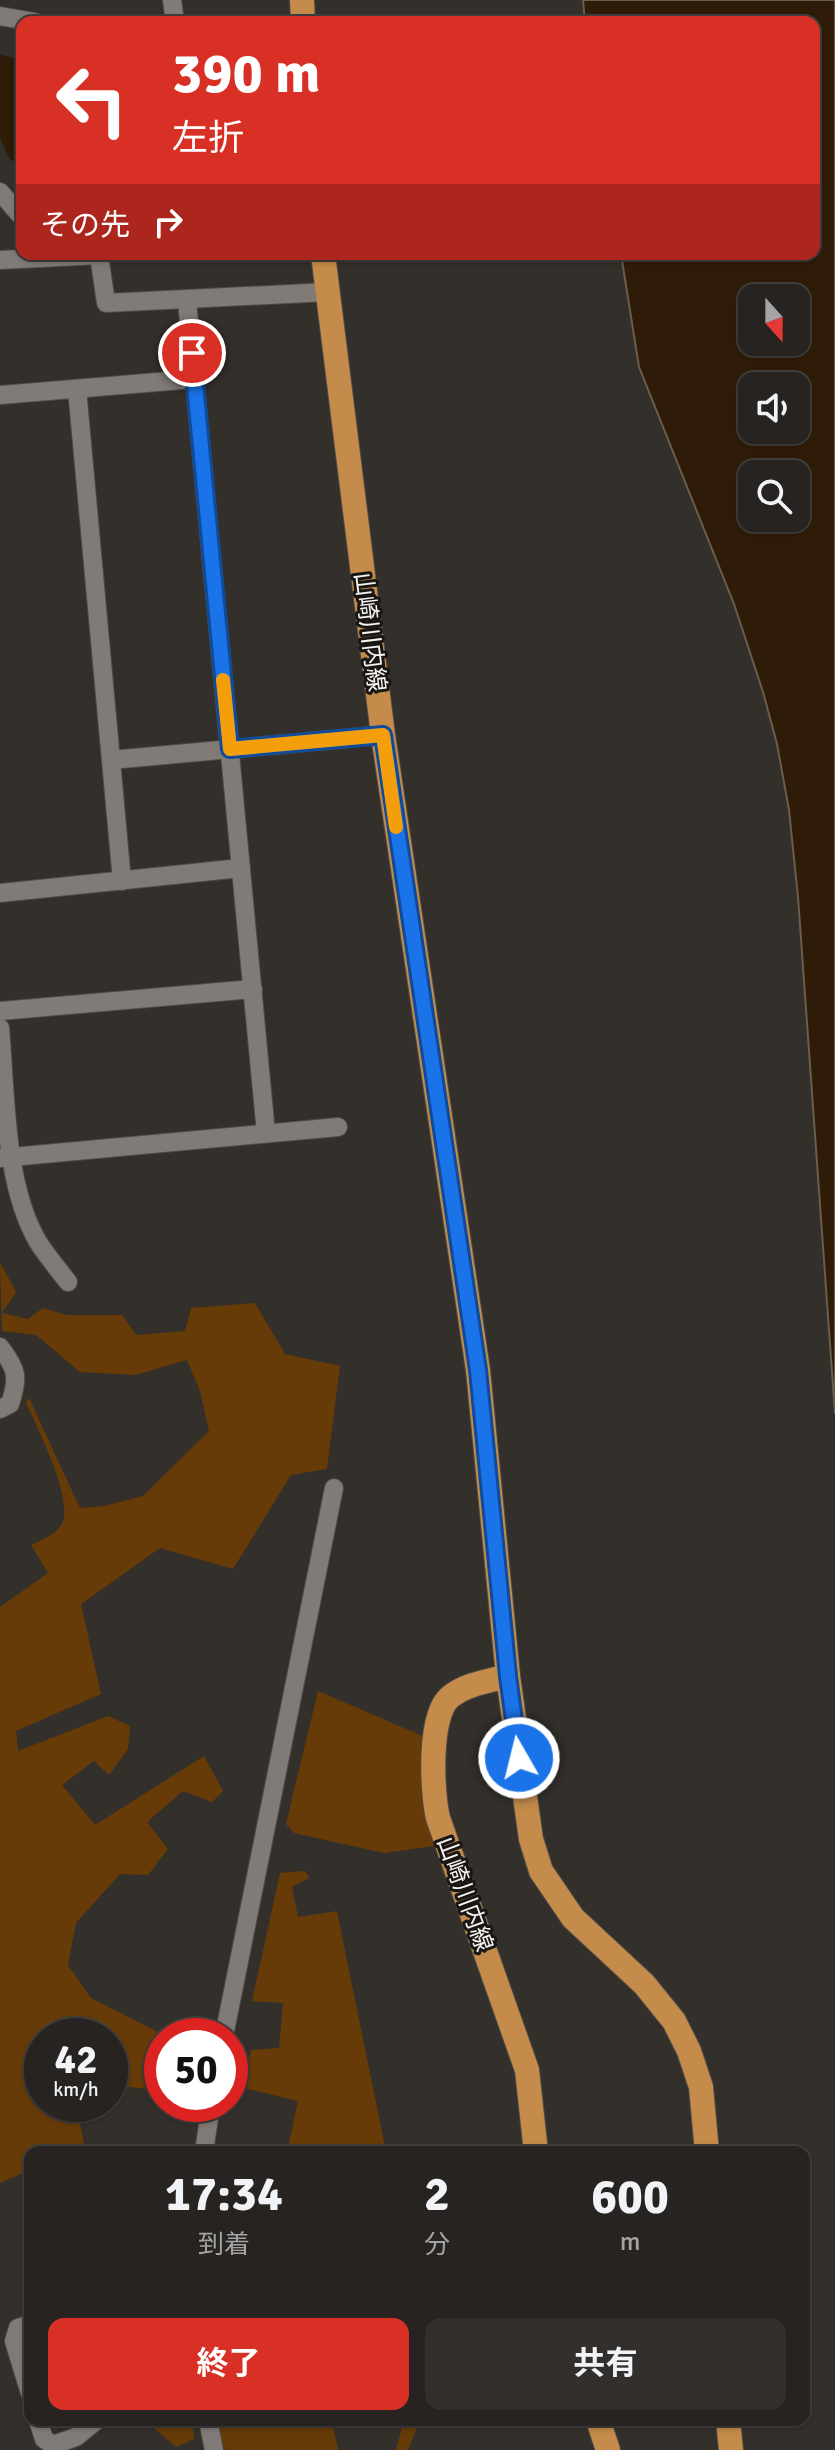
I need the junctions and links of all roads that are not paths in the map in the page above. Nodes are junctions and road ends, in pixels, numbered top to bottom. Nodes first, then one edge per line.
1 (0, 192) edge
2 (16, 210) edge
3 (100, 260) edge
4 (324, 260) edge
5 (328, 292) junction
6 (187, 301) junction
7 (194, 379) junction
8 (77, 389) junction
9 (0, 395) edge
10 (383, 735) junction
11 (230, 749) junction
12 (111, 760) junction
13 (241, 868) junction
14 (122, 881) junction
15 (0, 893) edge
16 (253, 989) junction
17 (0, 1011) edge
18 (0, 1028) edge
19 (338, 1127) dead end
20 (266, 1133) junction
21 (6, 1157) edge
22 (68, 1282) dead end
23 (0, 1347) edge
24 (0, 1409) edge
25 (334, 1488) dead end
26 (508, 1676) junction
27 (228, 2018) edge
28 (208, 2122) edge
29 (205, 2146) edge
30 (535, 2146) edge
31 (706, 2146) edge
32 (24, 2326) edge
33 (24, 2374) edge
34 (40, 2426) edge
35 (90, 2426) edge
36 (209, 2426) edge
37 (600, 2426) edge
38 (729, 2426) edge
39 (214, 2450) edge
40 (608, 2450) edge
41 (731, 2450) edge

1 - 2 street
3 - 6 street
4 - 5 main road, 山崎川内線
5 - 6 street
5 - 10 main road, 山崎川内線
6 - 7 street
7 - 8 street
7 - 11 street
8 - 9 street
8 - 12 street
10 - 11 street
10 - 26 main road, 山崎川内線
11 - 12 street
11 - 13 street
12 - 14 street
13 - 14 street
13 - 16 street
14 - 15 street
16 - 17 street
16 - 20 street
18 - 21 street
19 - 20 street
20 - 21 street
21 - 22 street
23 - 24 street
25 - 27 street
26 - 30 main road, 山崎川内線
26 - 31 main road, 山崎川内線
28 - 29 street
32 - 33 street
34 - 35 street
36 - 39 street
37 - 40 main road
38 - 41 main road

